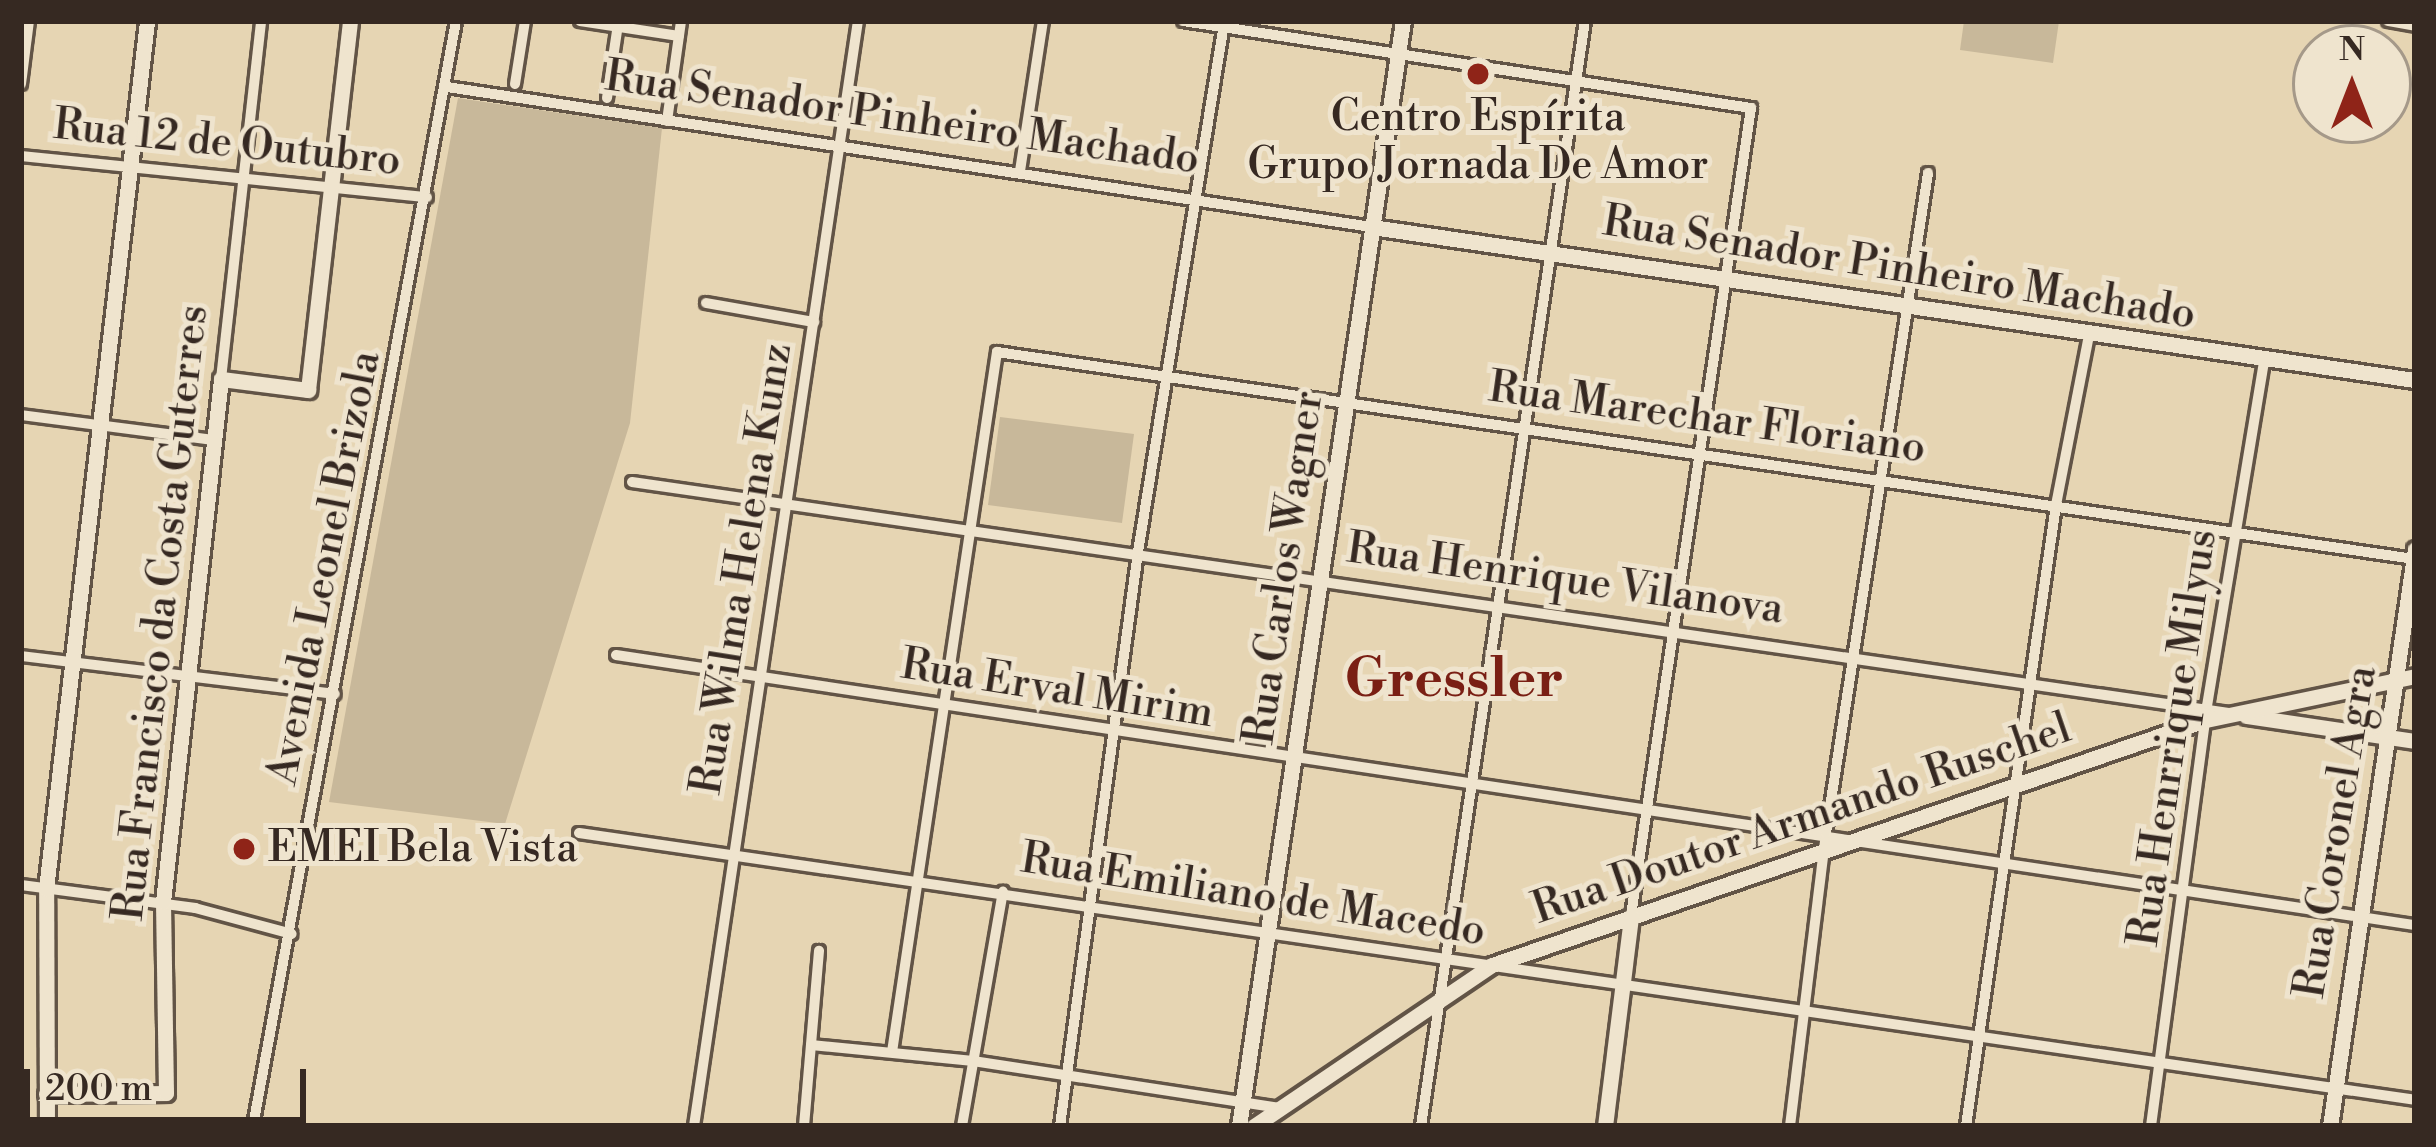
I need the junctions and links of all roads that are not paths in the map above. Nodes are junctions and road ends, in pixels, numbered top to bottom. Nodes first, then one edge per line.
1 (29, 21) edge
2 (147, 21) edge
3 (261, 21) edge
4 (350, 21) edge
5 (456, 21) edge
6 (525, 21) edge
7 (580, 21) edge
8 (681, 21) edge
9 (857, 21) edge
10 (1043, 21) edge
11 (1183, 21) edge
12 (1403, 21) edge
13 (1585, 21) edge
14 (2388, 21) edge
15 (618, 24) edge
16 (1224, 24) edge
17 (2415, 26) edge
18 (679, 36) junction
19 (1397, 57) junction
20 (1576, 82) junction
21 (21, 84) edge
22 (515, 84) dead end
23 (447, 87) junction
24 (608, 98) dead end
25 (668, 122) junction
26 (839, 147) junction
27 (21, 156) edge
28 (130, 169) junction
29 (1021, 171) junction
30 (1928, 173) dead end
31 (245, 182) junction
32 (329, 192) junction
33 (427, 197) junction
34 (1196, 200) junction
35 (1372, 227) junction
36 (1551, 254) junction
37 (1725, 279) junction
38 (706, 303) dead end
39 (1910, 304) junction
40 (814, 322) junction
41 (2089, 335) junction
42 (2264, 360) junction
43 (1167, 374) junction
44 (220, 379) junction
45 (2415, 380) edge
46 (1347, 401) junction
47 (21, 415) edge
48 (100, 425) junction
49 (1526, 427) junction
50 (214, 440) junction
51 (1700, 450) junction
52 (1884, 477) junction
53 (632, 482) dead end
54 (787, 502) junction
55 (2056, 505) junction
56 (965, 526) junction
57 (2236, 532) junction
58 (2415, 549) edge
59 (1138, 552) junction
60 (2414, 559) edge
61 (1320, 580) junction
62 (1499, 605) junction
63 (1673, 632) junction
64 (616, 655) dead end
65 (21, 656) edge
66 (1858, 659) junction
67 (72, 662) junction
68 (187, 676) junction
69 (2415, 676) edge
70 (761, 678) junction
71 (2396, 680) junction
72 (2031, 684) junction
73 (334, 694) junction
74 (939, 706) junction
75 (2206, 713) junction
76 (2233, 714) junction
77 (1114, 733) junction
78 (2388, 737) junction
79 (2415, 741) edge
80 (1294, 759) junction
81 (1473, 784) junction
82 (2017, 784) junction
83 (1646, 811) junction
84 (579, 832) dead end
85 (1854, 836) junction
86 (1825, 841) junction
87 (733, 855) junction
88 (2006, 862) junction
89 (914, 880) junction
90 (21, 885) edge
91 (46, 889) junction
92 (2186, 889) junction
93 (1003, 892) junction
94 (163, 902) junction
95 (1090, 905) junction
96 (1631, 916) junction
97 (2360, 916) junction
98 (2415, 925) edge
99 (1268, 931) junction
100 (292, 934) junction
101 (819, 951) dead end
102 (1447, 959) junction
103 (1492, 965) junction
104 (1622, 985) junction
105 (1442, 996) junction
106 (1806, 1010) junction
107 (1980, 1036) junction
108 (811, 1045) junction
109 (892, 1052) junction
110 (973, 1060) junction
111 (2161, 1062) junction
112 (1067, 1075) junction
113 (2336, 1089) junction
114 (46, 1094) junction
115 (2415, 1100) edge
116 (1243, 1101) junction
117 (1281, 1108) junction
118 (47, 1126) edge
119 (253, 1126) edge
120 (694, 1126) edge
121 (803, 1126) edge
122 (962, 1126) edge
123 (1060, 1126) edge
124 (1239, 1126) edge
125 (1254, 1126) edge
126 (1421, 1126) edge
127 (1605, 1126) edge
128 (1790, 1126) edge
129 (1966, 1126) edge
130 (2151, 1126) edge
131 (2330, 1126) edge

1 - 21 street
2 - 28 street
3 - 31 street, Rua Francisco da Costa Guterres
4 - 32 street
5 - 23 street, Avenida Leonel Brizola
6 - 22 street
7 - 15 street
8 - 18 street
9 - 26 street, Rua Wilma Helena Kunz
10 - 29 street
11 - 16 street
12 - 19 street, Rua Carlos Wagner
13 - 20 street
14 - 17 street
15 - 18 street
15 - 24 street
16 - 19 street
16 - 34 street
18 - 25 street
19 - 20 street
19 - 35 street, Rua Carlos Wagner
20 - 36 street
20 - 37 street
23 - 25 street, Rua Senador Pinheiro Machado
23 - 33 street, Avenida Leonel Brizola
25 - 26 street, Rua Senador Pinheiro Machado
26 - 29 street, Rua Senador Pinheiro Machado
26 - 40 street, Rua Wilma Helena Kunz
27 - 28 street, Rua 12 de Outubro
28 - 31 street, Rua 12 de Outubro
28 - 48 street
29 - 34 street, Rua Senador Pinheiro Machado
30 - 39 street
31 - 32 street, Rua 12 de Outubro
31 - 44 street, Rua Francisco da Costa Guterres
32 - 33 street, Rua 12 de Outubro
32 - 44 street
33 - 73 street, Avenida Leonel Brizola
34 - 35 street, Rua Senador Pinheiro Machado
34 - 43 street
35 - 36 street, Rua Senador Pinheiro Machado
35 - 46 street, Rua Carlos Wagner
36 - 37 street, Rua Senador Pinheiro Machado
36 - 49 street
37 - 39 street, Rua Senador Pinheiro Machado
37 - 51 street
38 - 40 street
39 - 41 street, Rua Senador Pinheiro Machado
39 - 52 street
40 - 54 street, Rua Wilma Helena Kunz
41 - 42 street, Rua Senador Pinheiro Machado
41 - 55 street
42 - 45 street, Rua Senador Pinheiro Machado
42 - 57 street, Rua Henrrique Milyus
43 - 46 street, Rua Marechar Floriano
43 - 56 street, Rua Marechar Floriano
43 - 59 street
44 - 50 street, Rua Francisco da Costa Guterres
46 - 49 street, Rua Marechar Floriano
46 - 61 street, Rua Carlos Wagner
47 - 48 street
48 - 50 street
48 - 67 street
49 - 51 street, Rua Marechar Floriano
49 - 62 street
50 - 68 street, Rua Francisco da Costa Guterres
51 - 52 street, Rua Marechar Floriano
51 - 63 street
52 - 55 street, Rua Marechar Floriano
52 - 66 street
53 - 54 street, Rua Henrique Vilanova
54 - 56 street, Rua Henrique Vilanova
54 - 70 street, Rua Wilma Helena Kunz
55 - 57 street, Rua Marechar Floriano
55 - 72 street
56 - 59 street, Rua Henrique Vilanova
56 - 74 street
57 - 60 street, Rua Marechar Floriano
57 - 75 street, Rua Henrrique Milyus
58 - 60 street, Rua Coronel Agra
59 - 61 street, Rua Henrique Vilanova
59 - 77 street
60 - 71 street, Rua Coronel Agra
61 - 62 street, Rua Henrique Vilanova
61 - 80 street, Rua Carlos Wagner
62 - 63 street, Rua Henrique Vilanova
62 - 81 street
63 - 66 street, Rua Henrique Vilanova
63 - 83 street
64 - 70 street, Rua Erval Mirim
65 - 67 street
66 - 72 street, Rua Henrique Vilanova
66 - 86 street
67 - 68 street
67 - 91 street
68 - 73 street
68 - 94 street, Rua Francisco da Costa Guterres
69 - 71 street, Rua Doutor Armando Ruschel
70 - 74 street, Rua Erval Mirim
70 - 87 street, Rua Wilma Helena Kunz
71 - 76 street, Rua Doutor Armando Ruschel
71 - 78 street, Rua Coronel Agra
72 - 75 street, Rua Henrique Vilanova
72 - 82 street
73 - 100 street, Avenida Leonel Brizola
74 - 77 street, Rua Erval Mirim
74 - 89 street
75 - 76 street, Rua Doutor Armando Ruschel
75 - 82 street, Rua Doutor Armando Ruschel
75 - 92 street, Rua Henrrique Milyus
76 - 78 street
77 - 80 street, Rua Erval Mirim
77 - 95 street
78 - 79 street
78 - 97 street, Rua Coronel Agra
80 - 81 street, Rua Erval Mirim
80 - 99 street, Rua Carlos Wagner
81 - 83 street, Rua Erval Mirim
81 - 102 street
82 - 85 street, Rua Doutor Armando Ruschel
82 - 88 street
83 - 86 street, Rua Erval Mirim
83 - 96 street
84 - 87 street, Rua Emiliano de Macedo
85 - 86 street, Rua Doutor Armando Ruschel
85 - 88 street
86 - 96 street, Rua Doutor Armando Ruschel
86 - 106 street
87 - 89 street, Rua Emiliano de Macedo
87 - 120 street, Rua Wilma Helena Kunz
88 - 92 street
88 - 107 street
89 - 93 street, Rua Emiliano de Macedo
89 - 109 street
90 - 91 street
91 - 94 street
91 - 114 street
92 - 97 street
92 - 111 street, Rua Henrrique Milyus
93 - 95 street, Rua Emiliano de Macedo
93 - 110 street
94 - 100 street
94 - 114 street, Rua Francisco da Costa Guterres
95 - 99 street, Rua Emiliano de Macedo
95 - 112 street
96 - 103 street, Rua Doutor Armando Ruschel
96 - 104 street
97 - 98 street
97 - 113 street, Rua Coronel Agra
99 - 102 street, Rua Emiliano de Macedo
99 - 116 street, Rua Carlos Wagner
100 - 119 street, Avenida Leonel Brizola
101 - 108 street
102 - 103 street, Rua Emiliano de Macedo
102 - 105 street
103 - 104 street, Rua Emiliano de Macedo
103 - 105 street, Rua Doutor Armando Ruschel
104 - 106 street, Rua Emiliano de Macedo
104 - 127 street
105 - 117 street, Rua Doutor Armando Ruschel
105 - 126 street
106 - 107 street, Rua Emiliano de Macedo
106 - 128 street
107 - 111 street, Rua Emiliano de Macedo
107 - 129 street
108 - 109 street
108 - 121 street
109 - 110 street
110 - 112 street
110 - 122 street
111 - 113 street, Rua Emiliano de Macedo
111 - 130 street, Rua Henrrique Milyus
112 - 116 street
112 - 123 street
113 - 115 street, Rua Emiliano de Macedo
113 - 131 street, Rua Coronel Agra
114 - 118 street
116 - 117 street
116 - 124 street, Rua Carlos Wagner
117 - 125 street, Rua Doutor Armando Ruschel

